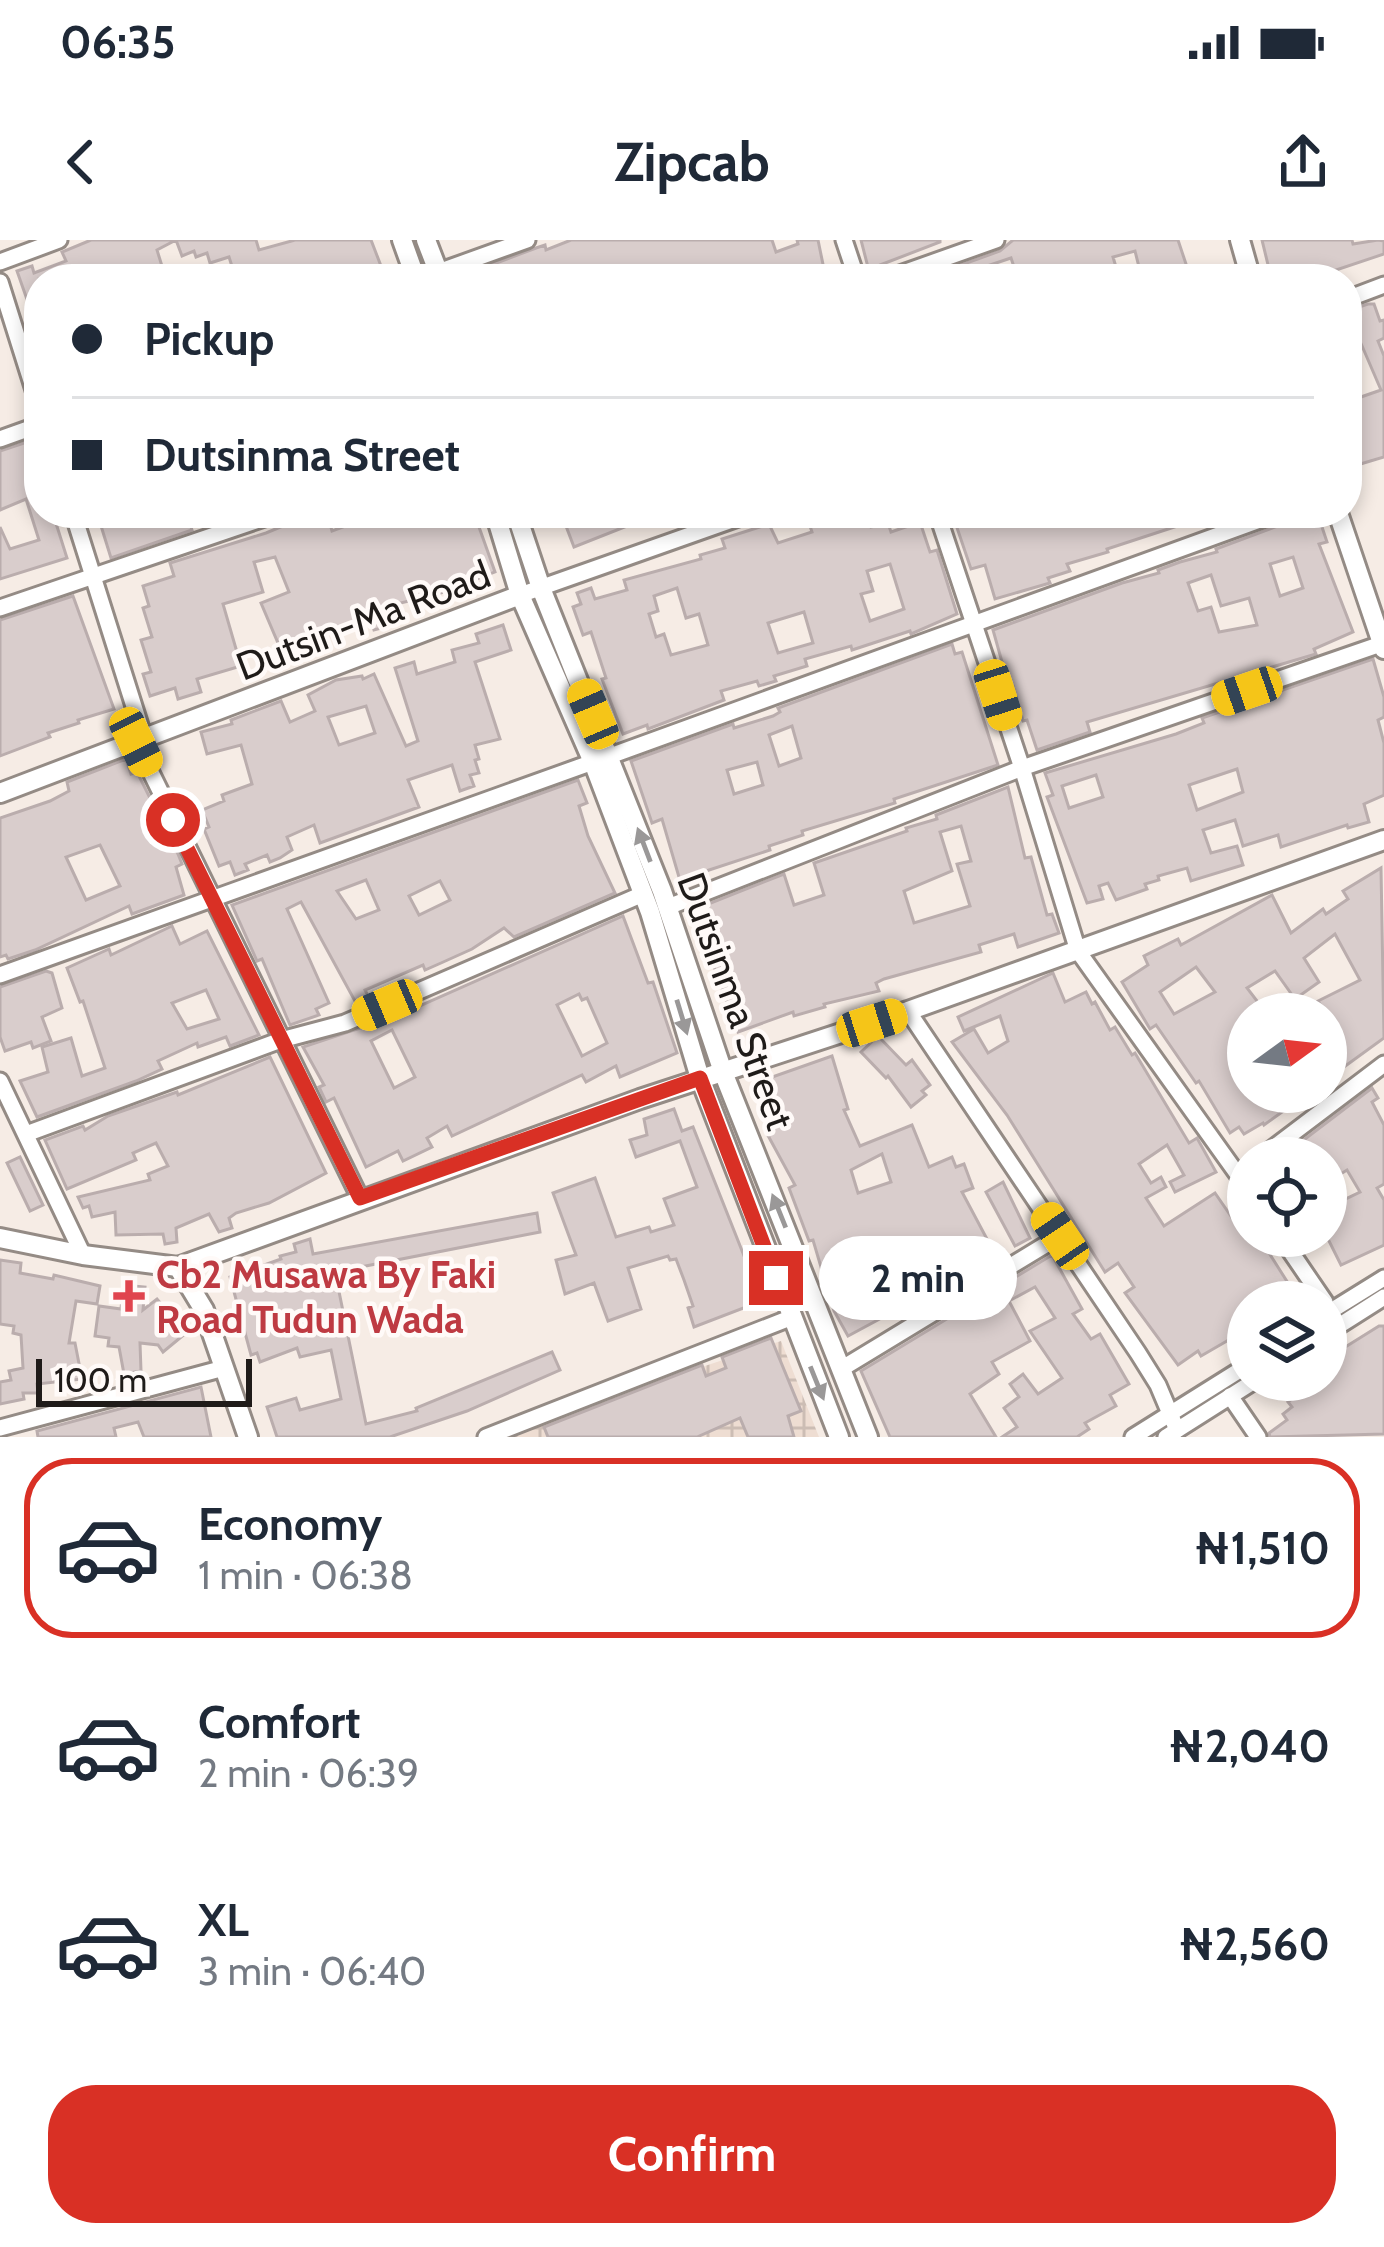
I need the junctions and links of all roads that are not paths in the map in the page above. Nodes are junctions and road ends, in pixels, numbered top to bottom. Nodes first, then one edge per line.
1 (59, 240) edge
2 (527, 240) edge
3 (995, 240) edge
4 (0, 262) edge
5 (467, 264) edge
6 (928, 264) edge
7 (0, 282) edge
8 (24, 358) edge
9 (78, 528) edge
10 (236, 528) edge
11 (500, 528) edge
12 (521, 528) edge
13 (710, 528) edge
14 (942, 528) edge
15 (1237, 528) edge
16 (1343, 528) edge
17 (94, 577) junction
18 (542, 588) junction
19 (520, 595) junction
20 (0, 608) edge
21 (974, 622) junction
22 (1383, 646) edge
23 (140, 740) junction
24 (602, 759) junction
25 (1022, 768) junction
26 (0, 793) edge
27 (1384, 840) edge
28 (643, 894) junction
29 (211, 900) junction
30 (668, 907) junction
31 (1078, 951) junction
32 (0, 975) edge
33 (908, 1011) junction
34 (281, 1040) junction
35 (1384, 1064) edge
36 (723, 1072) junction
37 (700, 1078) junction
38 (0, 1081) edge
39 (26, 1134) junction
40 (1288, 1137) edge
41 (1227, 1153) edge
42 (360, 1198) junction
43 (1060, 1236) junction
44 (0, 1238) edge
45 (83, 1256) junction
46 (178, 1268) junction
47 (1384, 1278) edge
48 (1347, 1297) edge
49 (1383, 1300) edge
50 (790, 1318) junction
51 (1347, 1321) edge
52 (224, 1368) junction
53 (841, 1370) junction
54 (1227, 1378) edge
55 (1227, 1399) edge
56 (1234, 1401) edge
57 (1170, 1414) junction
58 (0, 1428) edge
59 (1172, 1434) edge
60 (248, 1437) edge
61 (486, 1437) edge
62 (839, 1437) edge
63 (868, 1437) edge
64 (1133, 1437) edge
65 (1258, 1437) edge

1 - 4 street
2 - 5 street
3 - 6 street
7 - 8 street
9 - 17 street
10 - 17 street
11 - 19 street, Dutsinma Street
12 - 18 street, Dutsinma Street
13 - 18 street, Dutsin-Ma Road
14 - 21 street
15 - 21 street
16 - 22 street
17 - 20 street
17 - 23 street
18 - 19 street, Dutsin-Ma Road
18 - 24 street, Dutsinma Street
19 - 23 street, Dutsin-Ma Road
19 - 24 street, Dutsinma Street
21 - 24 street
21 - 25 street
22 - 25 street
23 - 26 street, Dutsin-Ma Road
23 - 29 street
24 - 28 street, Dutsinma Street
24 - 29 street
30 -> 24 street, Dutsinma Street
25 - 30 street
25 - 31 street
27 - 31 street
28 - 34 street
28 -> 37 street, Dutsinma Street
29 - 32 street
29 - 34 street
30 - 36 street, Dutsinma Street
31 - 33 street
31 - 41 street
33 - 36 street
33 - 43 street
34 - 39 street
34 - 42 street
35 - 40 street
36 - 37 street
53 -> 36 street, Dutsinma Street
37 - 42 street
37 - 50 street, Dutsinma Street
38 - 39 street
39 - 45 street
42 - 46 street
43 - 53 street
43 - 57 street
44 - 45 street
45 - 46 street
46 - 52 street
47 - 48 street
49 - 51 street
50 - 61 street
50 -> 62 street, Dutsinma Street
52 - 58 street
52 - 60 street
53 - 63 street, Dutsinma Street
54 - 57 street
55 - 59 street
56 - 65 street
57 - 59 street
57 - 64 street

